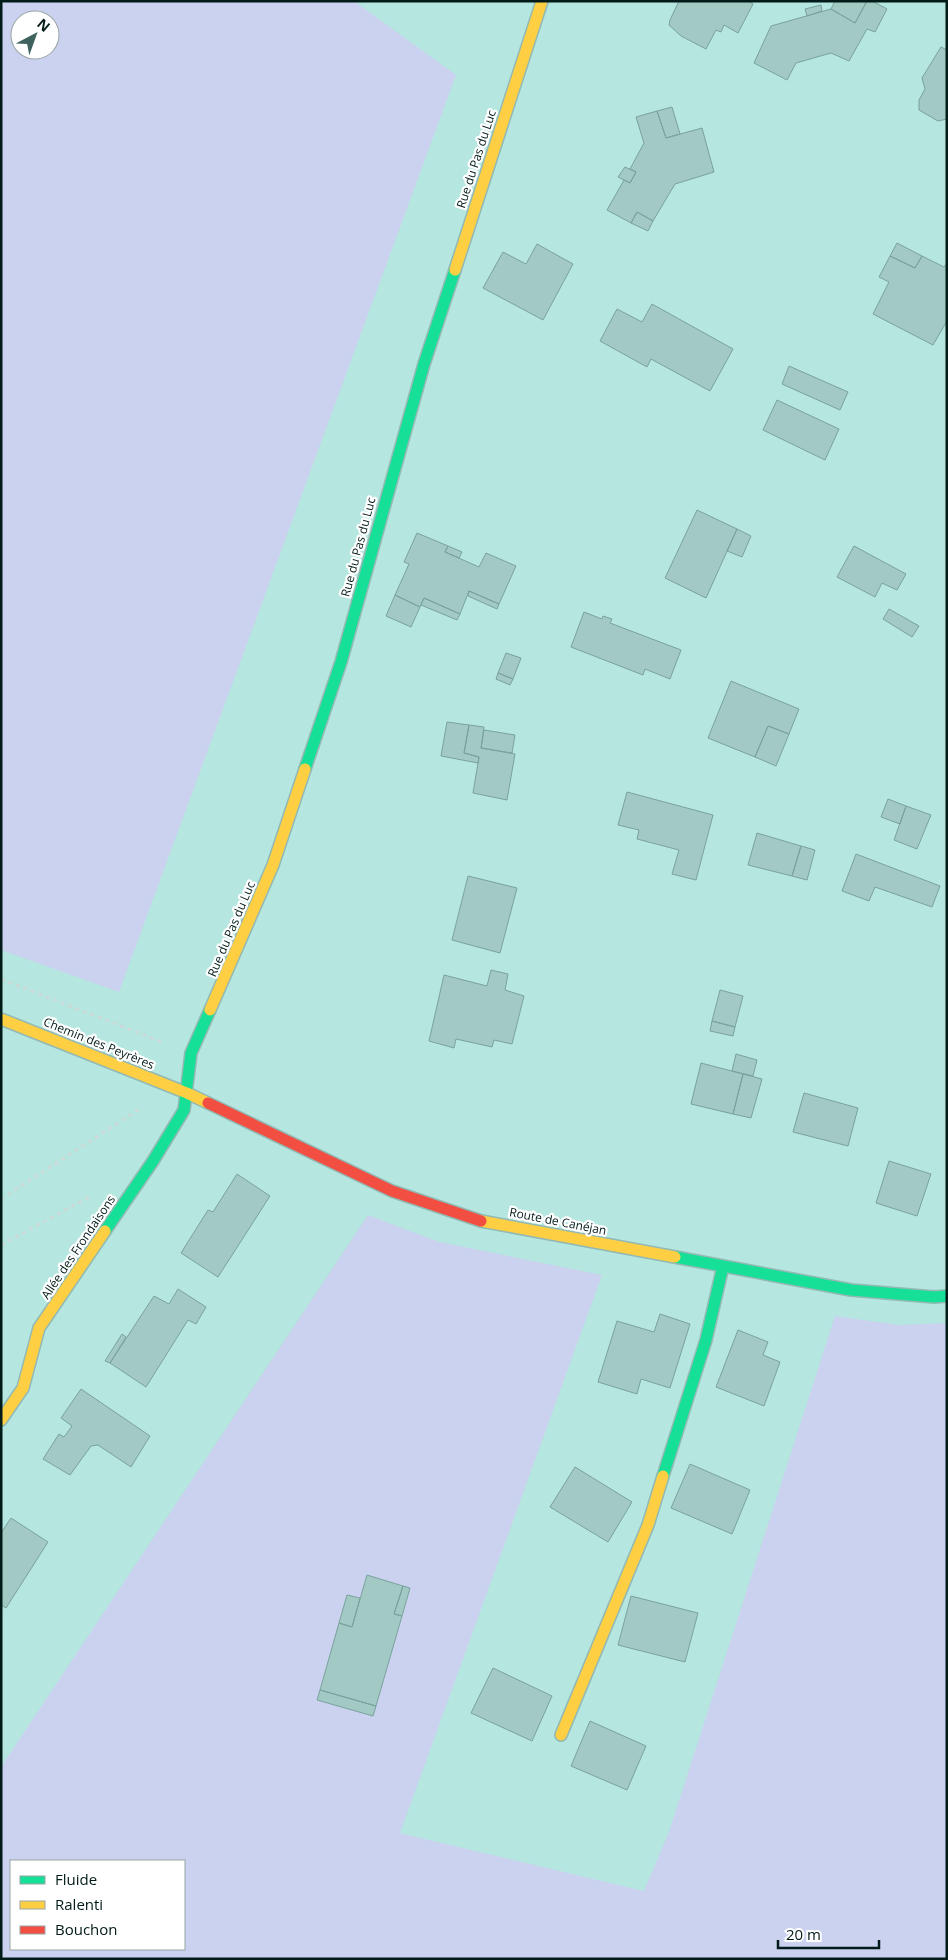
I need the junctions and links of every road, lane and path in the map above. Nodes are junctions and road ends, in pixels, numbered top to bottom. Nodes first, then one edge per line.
1 (542, 1) edge
2 (1, 979) edge
3 (1, 1018) edge
4 (192, 1053) junction
5 (173, 1088) junction
6 (187, 1094) junction
7 (92, 1195) dead end
8 (1, 1199) edge
9 (1, 1245) edge
10 (723, 1266) junction
11 (947, 1296) edge
12 (1, 1420) edge
13 (561, 1736) dead end

1 - 4 street, Rue du Pas du Luc
2 - 4 path
3 - 5 street, Chemin des Peyrères
4 - 6 street, Rue du Pas du Luc
5 - 6 street, Chemin des Peyrères
5 - 8 path
6 - 10 street, Route de Canéjan
6 - 12 street, Allée des Frondaisons
7 - 9 path
10 - 11 street, Route de Canéjan
10 - 13 street

